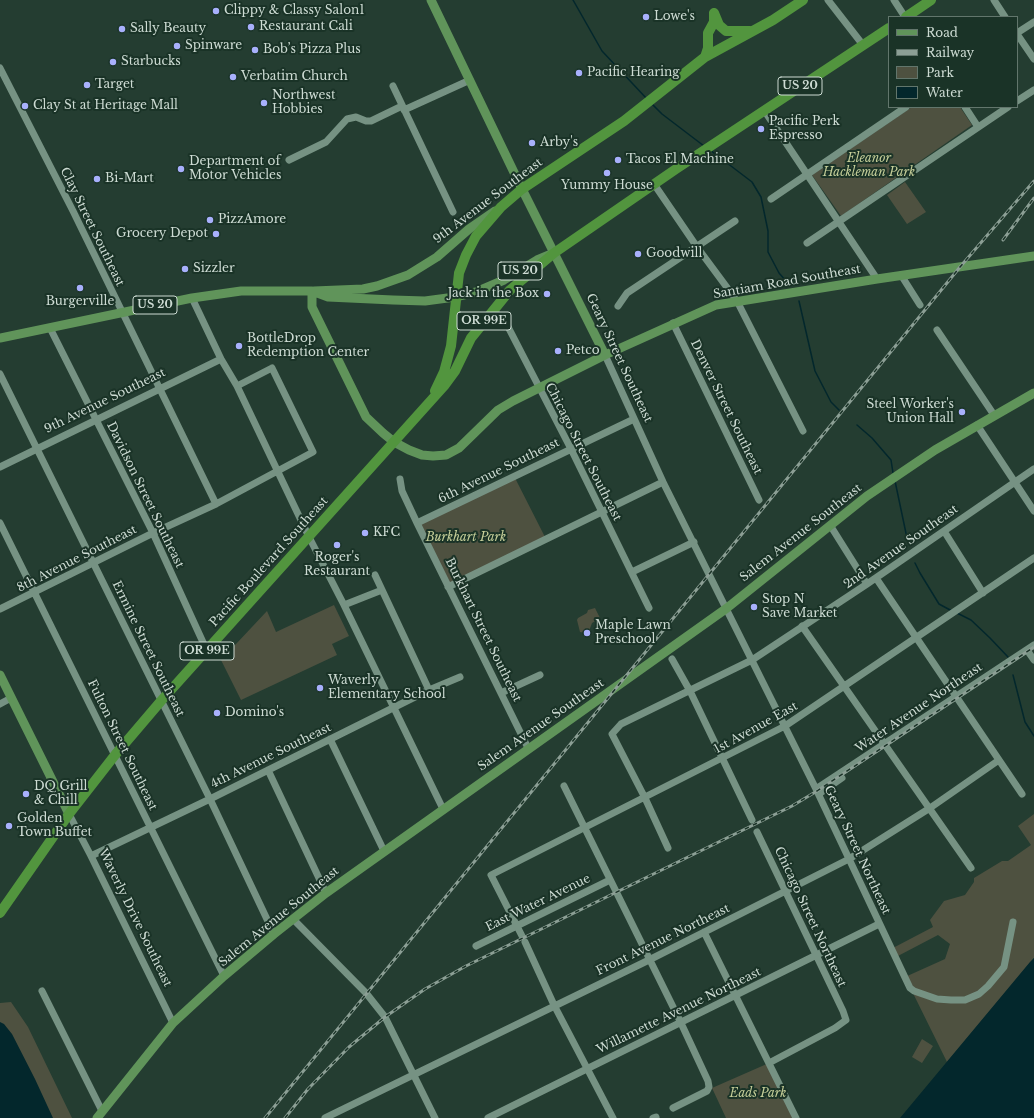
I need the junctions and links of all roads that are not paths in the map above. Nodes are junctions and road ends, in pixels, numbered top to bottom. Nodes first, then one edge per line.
1 (431, 0) edge
2 (803, 0) edge
3 (828, 0) edge
4 (894, 0) edge
5 (931, 0) edge
6 (994, 0) edge
7 (905, 16) edge
8 (907, 16) edge
9 (1004, 16) edge
10 (1034, 22) edge
11 (888, 29) edge
12 (754, 30) junction
13 (1018, 33) edge
14 (1018, 35) edge
15 (863, 45) junction
16 (705, 57) junction
17 (1034, 59) edge
18 (0, 68) edge
19 (470, 80) junction
20 (393, 86) dead end
21 (1034, 90) edge
22 (1018, 100) edge
23 (403, 108) junction
24 (905, 108) edge
25 (966, 108) edge
26 (1006, 108) edge
27 (764, 110) junction
28 (978, 127) junction
29 (289, 160) dead end
30 (806, 174) junction
31 (654, 184) junction
32 (522, 189) junction
33 (771, 199) dead end
34 (501, 206) junction
35 (453, 212) dead end
36 (735, 221) dead end
37 (840, 221) junction
38 (807, 243) dead end
39 (698, 247) junction
40 (554, 253) junction
41 (1034, 256) edge
42 (901, 276) junction
43 (877, 279) junction
44 (312, 291) junction
45 (455, 297) junction
46 (192, 298) junction
47 (737, 301) junction
48 (920, 305) dead end
49 (618, 306) dead end
50 (492, 311) junction
51 (122, 312) junction
52 (673, 323) junction
53 (50, 328) junction
54 (937, 330) dead end
55 (0, 338) edge
56 (605, 355) junction
57 (222, 359) junction
58 (0, 374) edge
59 (237, 386) junction
60 (538, 388) junction
61 (160, 389) junction
62 (1034, 393) edge
63 (430, 402) junction
64 (994, 415) junction
65 (634, 419) junction
66 (96, 420) junction
67 (977, 425) junction
68 (803, 431) dead end
69 (394, 442) junction
70 (37, 449) junction
71 (571, 449) junction
72 (0, 467) edge
73 (1034, 469) edge
74 (277, 471) junction
75 (400, 479) dead end
76 (663, 482) junction
77 (1015, 482) junction
78 (759, 500) dead end
79 (216, 504) junction
80 (1034, 511) edge
81 (602, 512) junction
82 (0, 523) edge
83 (417, 523) junction
84 (830, 525) junction
85 (944, 531) junction
86 (153, 533) junction
87 (309, 537) junction
88 (694, 542) junction
89 (1034, 558) edge
90 (93, 563) junction
91 (632, 572) junction
92 (375, 575) dead end
93 (876, 578) junction
94 (867, 584) junction
95 (448, 587) junction
96 (382, 590) junction
97 (35, 593) junction
98 (982, 593) junction
99 (344, 605) junction
100 (649, 608) dead end
101 (727, 608) junction
102 (0, 609) edge
103 (802, 626) junction
104 (916, 639) junction
105 (1034, 645) edge
106 (208, 650) junction
107 (1030, 650) edge
108 (672, 658) dead end
109 (752, 660) junction
110 (1034, 660) edge
111 (0, 675) edge
112 (540, 675) dead end
113 (460, 676) dead end
114 (846, 686) junction
115 (429, 690) junction
116 (690, 691) junction
117 (501, 693) junction
118 (11, 698) junction
119 (956, 699) junction
120 (161, 701) junction
121 (0, 704) edge
122 (394, 708) junction
123 (786, 726) junction
124 (330, 739) junction
125 (887, 746) junction
126 (528, 748) junction
127 (115, 755) junction
128 (722, 759) junction
129 (999, 760) junction
130 (268, 770) junction
131 (564, 786) dead end
132 (818, 792) junction
133 (1022, 794) dead end
134 (645, 798) junction
135 (210, 799) junction
136 (930, 808) junction
137 (443, 809) junction
138 (69, 814) junction
139 (752, 820) dead end
140 (150, 827) junction
141 (585, 828) junction
142 (757, 832) dead end
143 (668, 848) dead end
144 (384, 851) junction
145 (92, 856) junction
146 (849, 859) junction
147 (971, 868) dead end
148 (610, 880) junction
149 (785, 891) junction
150 (326, 893) junction
151 (0, 913) edge
152 (293, 919) junction
153 (1012, 922) dead end
154 (880, 924) junction
155 (517, 926) junction
156 (704, 932) junction
157 (274, 934) junction
158 (476, 946) dead end
159 (816, 955) junction
160 (649, 960) junction
161 (224, 976) junction
162 (42, 991) dead end
163 (736, 996) junction
164 (554, 1005) junction
165 (173, 1022) junction
166 (681, 1023) junction
167 (769, 1063) junction
168 (588, 1069) junction
169 (414, 1074) junction
170 (673, 1108) dead end
171 (99, 1114) edge
172 (325, 1118) edge
173 (435, 1118) edge
174 (488, 1118) edge
175 (613, 1118) edge
176 (796, 1118) edge

1 - 19 main road, Geary Street Southeast
2 - 12 highway, 9th Avenue Southeast / US 20
3 - 15 street
4 - 7 street
5 - 8 highway
6 - 9 street
10 - 13 street
11 - 15 highway, Pacific Boulevard Southeast / US 20
12 - 16 highway, 9th Avenue Southeast / US 20
12 - 16 highway
14 - 17 street
15 - 27 highway, Pacific Boulevard Southeast / US 20
16 - 32 highway, 9th Avenue Southeast / US 20
18 - 51 street, Clay Street Southeast
19 - 23 street
19 - 32 main road, Geary Street Southeast
20 - 23 street
21 - 22 street
23 - 29 street
23 - 35 street
24 - 30 street
25 - 28 street
26 - 28 street
27 - 30 street
27 - 31 highway, Pacific Boulevard Southeast / US 20
28 - 37 street
30 - 33 street
30 - 37 street
31 - 39 street
31 - 40 highway, Pacific Boulevard Southeast / US 20
32 - 34 highway, 9th Avenue Southeast / US 20
32 - 40 main road, Geary Street Southeast
34 - 44 main road, 9th Avenue Southeast / US 20
34 - 45 highway, Pacific Boulevard Southeast / OR 99E
36 - 39 street
37 - 38 street
37 - 43 street
39 - 47 street
39 - 49 street
40 - 45 main road, US 20
40 - 50 highway, Pacific Boulevard Southeast / OR 99E
40 - 56 main road, Geary Street Southeast
41 - 42 main road, Santiam Road Southeast
42 - 43 main road, Santiam Road Southeast
42 - 48 street
43 - 47 main road, Santiam Road Southeast
44 - 45 main road, US 20
44 - 46 main road, US 20
44 - 69 main road
45 - 63 highway, Pacific Boulevard Southeast / OR 99E
46 - 51 main road, US 20
46 - 57 street
47 - 52 main road, Santiam Road Southeast
47 - 68 street
50 - 60 street, Chicago Street Southeast
50 - 63 highway, Pacific Boulevard Southeast / OR 99E
51 - 53 main road, US 20
51 - 61 street, Clay Street Southeast
52 - 56 main road, Santiam Road Southeast
52 - 78 street, Denver Street Southeast
53 - 55 main road, US 20
53 - 66 street, Davidson Street Southeast
54 - 64 street
56 - 60 main road, Santiam Road Southeast
56 - 65 street, Geary Street Southeast
57 - 59 street
57 - 61 street, 9th Avenue Southeast
58 - 70 street, Ermine Street Southeast
59 - 74 street
59 - 74 street, 8th Avenue Southeast
60 - 69 main road, Santiam Road Southeast
60 - 71 street, Chicago Street Southeast
61 - 66 street, 9th Avenue Southeast
61 - 79 street, Clay Street Southeast
62 - 64 main road, Salem Avenue Southeast
63 - 69 highway, Pacific Boulevard Southeast / OR 99E
64 - 67 main road, Salem Avenue Southeast
65 - 71 street, 6th Avenue Southeast
65 - 76 street, Geary Street Southeast
66 - 70 street, 9th Avenue Southeast
66 - 86 street, Davidson Street Southeast
67 - 77 street
67 - 84 main road, Salem Avenue Southeast
69 - 87 highway, Pacific Boulevard Southeast / OR 99E
70 - 72 street, 9th Avenue Southeast
70 - 90 street, Ermine Street Southeast
71 - 81 street, Chicago Street Southeast
71 - 83 street, 6th Avenue Southeast
73 - 77 street, 2nd Avenue Southeast
74 - 79 street, 8th Avenue Southeast
74 - 87 street
75 - 83 street, Burkhart Street Southeast
76 - 81 street
76 - 88 street, Geary Street Southeast
77 - 80 street
77 - 85 street, 2nd Avenue Southeast
79 - 86 street, 8th Avenue Southeast
81 - 91 street, Chicago Street Southeast
81 - 95 street
82 - 97 street, Fulton Street Southeast
83 - 95 street, Burkhart Street Southeast
84 - 94 street
84 - 101 main road, Salem Avenue Southeast
85 - 93 street, 2nd Avenue Southeast
85 - 98 street
86 - 90 street, 8th Avenue Southeast
86 - 106 street, Davidson Street Southeast
87 - 99 street
87 - 106 highway, Pacific Boulevard Southeast / OR 99E
88 - 91 street
88 - 101 street, Geary Street Southeast
89 - 98 street, 1st Avenue East
90 - 97 street, 8th Avenue Southeast
90 - 120 street, Ermine Street Southeast
91 - 100 street, Chicago Street Southeast
92 - 96 street
93 - 94 street, 2nd Avenue Southeast
93 - 104 street
94 - 103 street, 2nd Avenue Southeast
95 - 117 street, Burkhart Street Southeast
96 - 99 street
96 - 115 street
97 - 102 street, 8th Avenue Southeast
97 - 127 street, Fulton Street Southeast
98 - 104 street, 1st Avenue East
99 - 122 street
101 - 109 street, Geary Street Southeast
101 - 126 main road, Salem Avenue Southeast
103 - 109 street, 2nd Avenue Southeast
103 - 114 street
104 - 114 street, 1st Avenue East
104 - 119 street
105 - 107 street, Water Avenue Northeast
106 - 120 highway, Pacific Boulevard Southeast / OR 99E
107 - 110 street
107 - 119 street, Water Avenue Northeast
108 - 116 street
109 - 116 street, 2nd Avenue Southeast
109 - 123 street, Geary Street Southeast
111 - 118 main road, Waverly Drive Southeast
112 - 117 street
113 - 115 street, 4th Avenue Southeast
114 - 123 street, 1st Avenue East
114 - 125 street
115 - 122 street, 4th Avenue Southeast
116 - 128 street
116 - 134 street, 2nd Avenue Southeast
117 - 126 street, Burkhart Street Southeast
118 - 121 street
118 - 138 main road, Waverly Drive Southeast
119 - 125 street, Water Avenue Northeast
119 - 129 street
120 - 127 highway, Pacific Boulevard Southeast / OR 99E
120 - 135 street, Ermine Street Southeast
122 - 124 street, 4th Avenue Southeast
122 - 137 street
123 - 128 street, 1st Avenue East
123 - 132 street, Geary Street Northeast
124 - 130 street, 4th Avenue Southeast
124 - 144 street
125 - 132 street, Water Avenue Northeast
125 - 136 street
126 - 137 main road, Salem Avenue Southeast
127 - 138 highway, Pacific Boulevard Southeast / OR 99E
127 - 140 street, Fulton Street Southeast
128 - 134 street, 1st Avenue East
128 - 139 street
129 - 133 street
129 - 136 street, Front Avenue Northeast
130 - 135 street, 4th Avenue Southeast
130 - 150 street
131 - 141 street
132 - 146 street, Geary Street Northeast
134 - 141 street, 1st Avenue East
134 - 143 street
135 - 140 street, 4th Avenue Southeast
135 - 157 street, Ermine Street Southeast
136 - 146 street, Front Avenue Northeast
136 - 147 street
137 - 144 main road, Salem Avenue Southeast
138 - 145 street, Waverly Drive Southeast
138 - 151 highway, Pacific Boulevard Southeast / OR 99E
140 - 145 street, 4th Avenue Southeast
140 - 161 street, Fulton Street Southeast
141 - 148 street
141 - 155 street, 1st Avenue East
142 - 149 street, Chicago Street Northeast
144 - 150 main road, Salem Avenue Southeast
145 - 165 street, Waverly Drive Southeast
146 - 149 street, Front Avenue Northeast
146 - 154 street, Geary Street Northeast
148 - 155 street, East Water Avenue
148 - 160 street
149 - 156 street, Front Avenue Northeast
149 - 159 street, Chicago Street Northeast
150 - 152 main road, Salem Avenue Southeast
152 - 157 main road, Salem Avenue Southeast
152 - 169 street
153 - 154 street, Geary Street Northeast
154 - 159 street, Willamette Avenue Northeast
155 - 158 street, East Water Avenue
155 - 164 street
156 - 160 street, Front Avenue Northeast
156 - 163 street
157 - 161 main road, Salem Avenue Southeast
159 - 163 street, Willamette Avenue Northeast
159 - 167 street, Chicago Street Northeast
160 - 164 street, Front Avenue Northeast
160 - 166 street
161 - 165 main road, Salem Avenue Southeast
162 - 171 street
163 - 166 street, Willamette Avenue Northeast
163 - 167 street
164 - 168 street
164 - 169 street, Front Avenue Northeast
165 - 171 main road, Salem Avenue Southeast
166 - 168 street, Willamette Avenue Northeast
166 - 170 street
167 - 176 street
168 - 174 street, Willamette Avenue Northeast
168 - 175 street
169 - 172 street, Front Avenue Northeast
169 - 173 street

